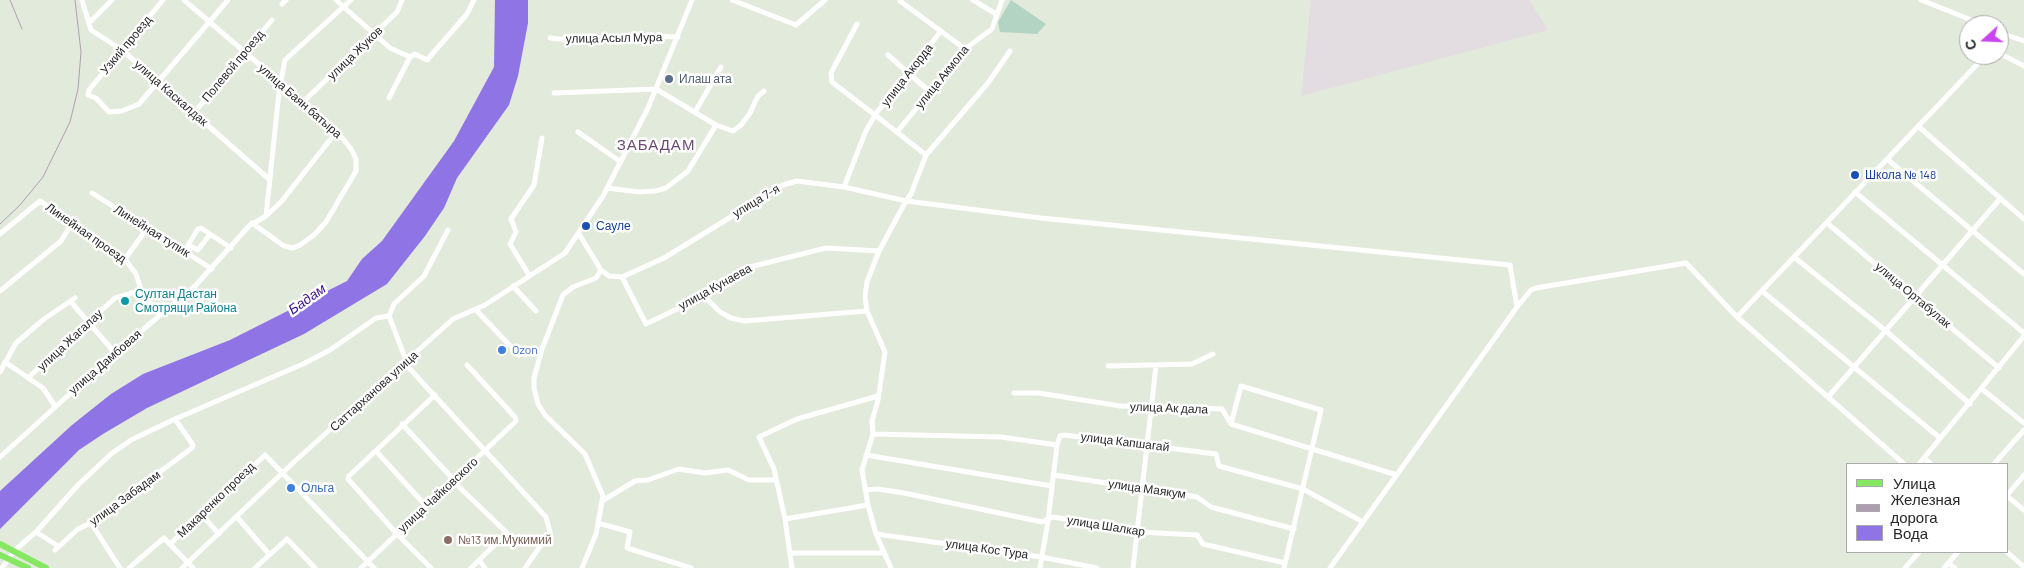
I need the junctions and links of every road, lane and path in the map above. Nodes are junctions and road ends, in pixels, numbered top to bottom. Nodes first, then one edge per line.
1 (82, 0) edge
2 (112, 0) edge
3 (163, 0) edge
4 (184, 0) edge
5 (228, 0) edge
6 (336, 0) edge
7 (351, 0) edge
8 (402, 0) edge
9 (474, 0) edge
10 (692, 0) edge
11 (732, 0) edge
12 (825, 0) edge
13 (973, 0) edge
14 (1002, 0) edge
15 (1921, 0) edge
16 (900, 1) edge
17 (344, 7) junction
18 (996, 14) junction
19 (1959, 15) edge
20 (272, 20) dead end
21 (90, 22) junction
22 (209, 22) junction
23 (857, 24) dead end
24 (941, 31) junction
25 (375, 34) junction
26 (2009, 35) edge
27 (678, 37) junction
28 (550, 38) dead end
29 (2024, 41) edge
30 (965, 49) junction
31 (122, 50) junction
32 (1010, 51) dead end
33 (245, 52) junction
34 (888, 55) dead end
35 (410, 57) junction
36 (2009, 58) edge
37 (1976, 65) edge
38 (2024, 66) edge
39 (721, 67) dead end
40 (909, 74) junction
41 (158, 82) junction
42 (280, 84) junction
43 (656, 89) junction
44 (764, 91) dead end
45 (930, 92) junction
46 (554, 93) dead end
47 (389, 98) dead end
48 (303, 102) junction
49 (696, 112) junction
50 (194, 113) junction
51 (875, 116) junction
52 (716, 125) junction
53 (1918, 126) junction
54 (337, 131) junction
55 (578, 132) dead end
56 (897, 132) junction
57 (542, 138) dead end
58 (926, 155) junction
59 (1887, 159) junction
60 (620, 162) junction
61 (270, 180) junction
62 (844, 187) junction
63 (607, 188) junction
64 (1855, 192) junction
65 (92, 193) dead end
66 (1999, 200) junction
67 (906, 201) junction
68 (266, 216) junction
69 (2024, 219) edge
70 (72, 223) junction
71 (1827, 223) junction
72 (252, 224) junction
73 (148, 227) junction
74 (448, 230) dead end
75 (1973, 231) junction
76 (0, 234) edge
77 (210, 234) junction
78 (579, 234) junction
79 (231, 248) junction
80 (879, 251) junction
81 (1794, 257) junction
82 (126, 259) junction
83 (1944, 266) junction
84 (212, 269) junction
85 (600, 273) junction
86 (2024, 274) edge
87 (529, 276) junction
88 (622, 278) junction
89 (513, 286) junction
90 (0, 291) edge
91 (139, 291) junction
92 (1762, 291) junction
93 (704, 296) junction
94 (1916, 297) junction
95 (1517, 307) junction
96 (476, 310) junction
97 (536, 311) dead end
98 (867, 311) junction
99 (161, 314) junction
100 (389, 316) junction
101 (1737, 317) junction
102 (88, 322) junction
103 (1886, 331) junction
104 (2024, 334) edge
105 (115, 353) junction
106 (1214, 354) dead end
107 (519, 355) dead end
108 (5, 362) junction
109 (407, 362) junction
110 (467, 366) dead end
111 (1108, 366) dead end
112 (1156, 366) junction
113 (1854, 367) junction
114 (1999, 368) junction
115 (0, 372) edge
116 (29, 378) junction
117 (1982, 389) junction
118 (1014, 393) dead end
119 (434, 395) junction
120 (878, 396) junction
121 (1828, 397) junction
122 (1970, 404) junction
123 (55, 406) junction
124 (1153, 407) junction
125 (175, 419) junction
126 (2024, 423) edge
127 (402, 424) junction
128 (1231, 424) junction
129 (2024, 430) edge
130 (872, 434) junction
131 (1940, 438) junction
132 (1147, 444) junction
133 (1057, 445) junction
134 (1312, 449) junction
135 (486, 450) junction
136 (376, 451) junction
137 (866, 456) junction
138 (0, 457) edge
139 (1924, 458) junction
140 (1903, 463) edge
141 (1919, 463) edge
142 (1930, 463) edge
143 (1995, 463) edge
144 (283, 473) junction
145 (1054, 475) junction
146 (1396, 475) junction
147 (2024, 475) edge
148 (454, 480) junction
149 (774, 480) junction
150 (1052, 486) junction
151 (1141, 489) junction
152 (1303, 489) junction
153 (864, 490) junction
154 (2009, 494) edge
155 (2009, 496) edge
156 (602, 501) junction
157 (868, 505) junction
158 (426, 506) junction
159 (2024, 510) edge
160 (201, 514) junction
161 (237, 517) junction
162 (785, 519) junction
163 (1048, 521) junction
164 (1363, 522) junction
165 (91, 523) junction
166 (598, 523) junction
167 (1294, 529) junction
168 (36, 532) junction
169 (1139, 532) junction
170 (219, 534) junction
171 (397, 534) junction
172 (876, 534) junction
173 (0, 544) edge
174 (170, 544) junction
175 (790, 553) junction
176 (883, 553) junction
177 (1918, 553) edge
178 (1957, 553) edge
179 (2008, 553) edge
180 (270, 554) junction
181 (0, 555) edge
182 (1041, 557) junction
183 (479, 560) junction
184 (368, 561) junction
185 (188, 562) junction
186 (1948, 563) junction
187 (1284, 566) edge
188 (2024, 566) edge
189 (2, 568) edge
190 (28, 568) edge
191 (46, 568) edge
192 (120, 568) edge
193 (129, 568) edge
194 (182, 568) edge
195 (194, 568) edge
196 (254, 568) edge
197 (315, 568) edge
198 (361, 568) edge
199 (374, 568) edge
200 (431, 568) edge
201 (471, 568) edge
202 (485, 568) edge
203 (525, 568) edge
204 (582, 568) edge
205 (691, 568) edge
206 (792, 568) edge
207 (891, 568) edge
208 (1040, 568) edge
209 (1097, 568) edge
210 (1134, 568) edge
211 (1330, 568) edge
212 (1905, 568) edge
213 (1944, 568) edge
214 (1955, 568) edge

1 - 21 street, улица Каскалдак
2 - 21 street
3 - 31 street, Узкий проезд
4 - 22 street, улица Баян батыра
5 - 22 street
6 - 17 street
7 - 17 street
8 - 25 street, улица Жуков
9 - 35 street
10 - 27 street, Саттарханова улица
11 - 12 street
13 - 18 street
14 - 18 street, улица Акмола
15 - 19 street
16 - 24 street
17 - 25 street
17 - 42 street
18 - 30 street, улица Акмола
20 - 33 street, Полевой проезд
21 - 31 street, улица Каскалдак
22 - 33 street, улица Баян батыра
22 - 41 street
23 - 51 street
24 - 30 street
24 - 40 street, улица Акорда
25 - 35 street
25 - 48 street, улица Жуков
26 - 29 street
27 - 28 street, улица Асыл Мура
27 - 43 street, Саттарханова улица
30 - 45 street, улица Акмола
31 - 41 street, улица Каскалдак
31 - 41 street, Узкий проезд
32 - 58 street
33 - 42 street, улица Баян батыра
33 - 50 street, Полевой проезд
34 - 40 street
35 - 47 street
36 - 38 street
37 - 53 street
39 - 49 street
40 - 45 street
40 - 51 street, улица Акорда
41 - 50 street, улица Каскалдак
42 - 48 street, улица Баян батыра
42 - 61 street
43 - 46 street
43 - 49 street
43 - 60 street, Саттарханова улица
44 - 52 street
45 - 56 street, улица Акмола
48 - 54 street, улица Баян батыра
49 - 52 street
50 - 61 street, улица Каскалдак
51 - 56 street, улица Акорда
51 - 62 street
52 - 63 street
53 - 59 street
53 - 66 street
54 - 68 street, улица Дамбовая
54 - 72 street, улица Баян батыра
55 - 60 street
56 - 58 street, улица Акорда
57 - 87 street
58 - 67 street
59 - 64 street
59 - 75 street
60 - 63 street, Саттарханова улица
61 - 68 street
62 - 67 street, улица 7-я
62 - 88 street, улица 7-я
63 - 78 street, Саттарханова улица
64 - 71 street
64 - 83 street
65 - 73 street, Линейная тупик
66 - 69 street
66 - 75 street
67 - 80 street
67 - 95 street, улица 7-я
68 - 72 street, улица Дамбовая
70 - 76 street, Линейная проезд
70 - 82 street, Линейная проезд
70 - 90 street
71 - 81 street
71 - 94 street, улица Ортабулак
72 - 79 street, улица Дамбовая
73 - 82 street
73 - 84 street, Линейная тупик
74 - 100 street
75 - 83 street
75 - 86 street
77 - 77 street
77 - 79 street
78 - 85 street
78 - 87 street, Саттарханова улица
79 - 84 street, улица Дамбовая
80 - 93 street, улица Кунаева
80 - 98 street
81 - 92 street
81 - 103 street
82 - 91 street, Линейная проезд
83 - 94 street
83 - 104 street
84 - 99 street, улица Дамбовая
85 - 88 street
85 - 156 street
87 - 89 street, Саттарханова улица
88 - 93 street, улица Кунаева
89 - 96 street, Саттарханова улица
89 - 97 street
91 - 99 street, Линейная проезд
91 - 102 street, улица Жагалау
92 - 101 street
92 - 113 street
93 - 98 street
94 - 103 street
94 - 114 street, улица Ортабулак
95 - 101 street
95 - 146 street
96 - 107 street
96 - 109 street, Саттарханова улица
98 - 120 street
99 - 105 street, улица Дамбовая
100 - 109 street
100 - 125 street
101 - 121 street
102 - 105 street
102 - 108 street
102 - 116 street, улица Жагалау
103 - 113 street
103 - 122 street
104 - 114 street
105 - 123 street, улица Дамбовая
106 - 112 street
108 - 115 street
108 - 116 street, улица Жагалау
109 - 119 street
109 - 144 street, Саттарханова улица
110 - 135 street, улица Чайковского
111 - 112 street
112 - 124 street
113 - 121 street
113 - 131 street
114 - 117 street
116 - 123 street, улица Жагалау
117 - 122 street
117 - 126 street
118 - 124 street, улица Ак дала
119 - 127 street
119 - 135 street
120 - 130 street
120 - 149 street
121 - 140 street
122 - 131 street
123 - 138 street, улица Дамбовая
124 - 128 street, улица Ак дала
124 - 132 street
125 - 165 street, улица Забадам
125 - 168 street
127 - 136 street
127 - 148 street
128 - 134 street, улица Ак дала
128 - 134 street
129 - 143 street
130 - 133 street
130 - 137 street
131 - 139 street
132 - 133 street, улица Капшагай
132 - 151 street
132 - 152 street, улица Капшагай
133 - 145 street
134 - 146 street, улица Ак дала
134 - 152 street
135 - 148 street, улица Чайковского
135 - 203 street
136 - 158 street
136 - 171 street
137 - 150 street
137 - 153 street
139 - 141 street
139 - 142 street
144 - 160 street, Макаренко проезд
144 - 161 street, Саттарханова улица
144 - 184 street
145 - 150 street
145 - 151 street, улица Маякум
146 - 164 street
147 - 154 street
148 - 158 street, улица Чайковского
148 - 183 street
149 - 156 street
149 - 162 street
150 - 163 street
151 - 167 street, улица Маякум
151 - 169 street
152 - 164 street, улица Капшагай
152 - 167 street
153 - 157 street
153 - 163 street, улица Шалкар
155 - 159 street
156 - 166 street
157 - 162 street
157 - 172 street
158 - 171 street, улица Чайковского
160 - 170 street
160 - 174 street, Макаренко проезд
161 - 170 street, Саттарханова улица
161 - 180 street
162 - 175 street
163 - 169 street, улица Шалкар
163 - 182 street
164 - 211 street
165 - 168 street, улица Забадам
165 - 192 street
166 - 204 street
166 - 205 street
167 - 187 street
168 - 189 street
169 - 187 street, улица Шалкар
169 - 210 street
170 - 185 street, Саттарханова улица
171 - 184 street, улица Чайковского
171 - 200 street
172 - 176 street
172 - 182 street, улица Кос Тура
173 - 191 main road
174 - 185 street
174 - 193 street, Макаренко проезд
175 - 176 street
175 - 206 street
176 - 207 street
177 - 212 street
178 - 186 street
179 - 188 street
180 - 196 street
180 - 197 street
181 - 190 main road
182 - 208 street
182 - 209 street, улица Кос Тура
183 - 201 street
183 - 202 street
184 - 198 street, улица Чайковского
184 - 199 street
185 - 194 street, Саттарханова улица
185 - 195 street
186 - 213 street
186 - 214 street

